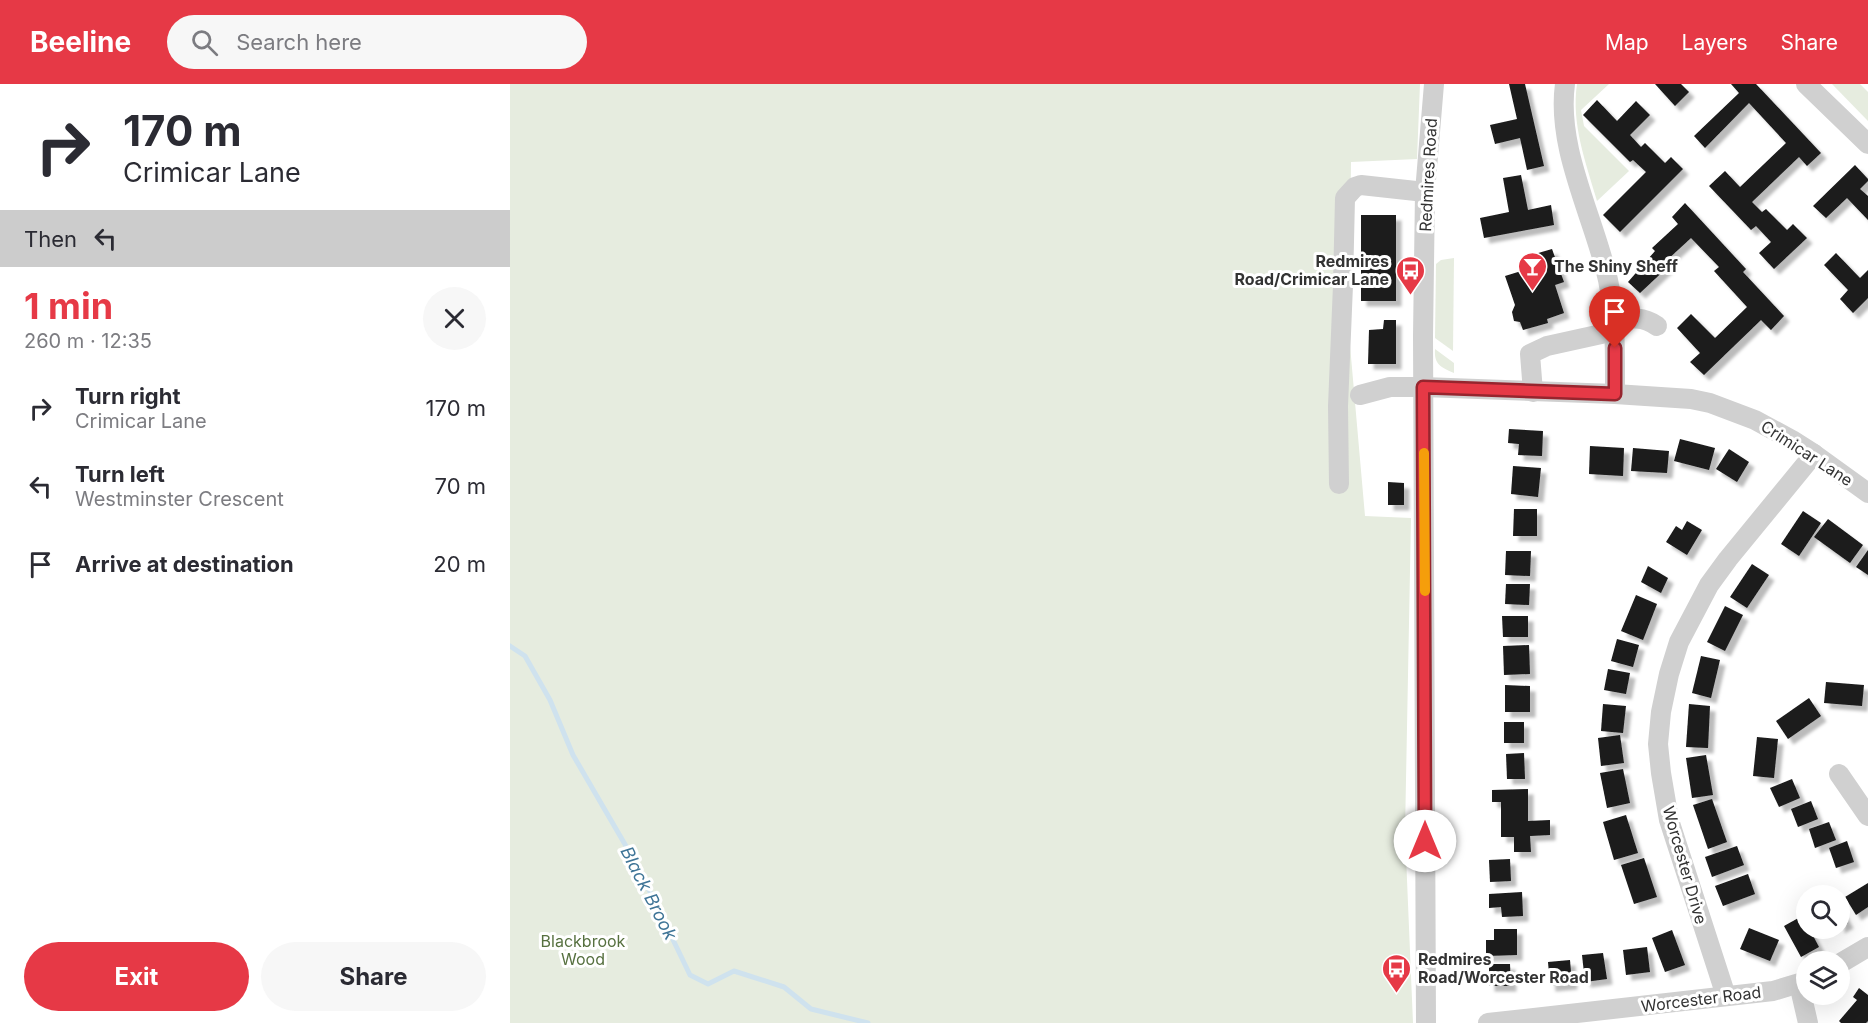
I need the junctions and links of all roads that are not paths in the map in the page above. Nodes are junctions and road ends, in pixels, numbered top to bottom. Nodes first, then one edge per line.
1 (1434, 84) edge
2 (1565, 84) edge
3 (1806, 84) edge
4 (1868, 144) edge
5 (1425, 192) junction
6 (1614, 326) junction
7 (1657, 326) dead end
8 (1423, 387) junction
9 (1533, 392) junction
10 (1615, 394) junction
11 (1360, 395) dead end
12 (1814, 454) junction
13 (1339, 484) dead end
14 (1868, 493) edge
15 (1839, 774) dead end
16 (1868, 816) edge
17 (1868, 947) edge
18 (1850, 958) edge
19 (1796, 985) edge
20 (1726, 996) junction
21 (1806, 1005) edge
22 (1631, 1015) edge
23 (1541, 1021) edge
24 (1426, 1023) edge
25 (1488, 1023) edge
26 (1808, 1023) edge

1 - 5 street, Redmires Road
2 - 6 street
3 - 4 street
5 - 8 street, Redmires Road
5 - 13 street
6 - 7 street
6 - 9 street
6 - 10 street
8 - 9 street, Crimicar Lane
8 - 11 street, Crimicar Lane
8 - 24 street, Redmires Road
9 - 10 street, Crimicar Lane
10 - 12 street, Crimicar Lane
12 - 14 street, Crimicar Lane
12 - 20 street, Worcester Drive
15 - 16 street
17 - 18 street
19 - 20 street, Worcester Road
20 - 22 street, Worcester Road
21 - 26 street
22 - 23 street, Worcester Road
23 - 25 street, Worcester Road

